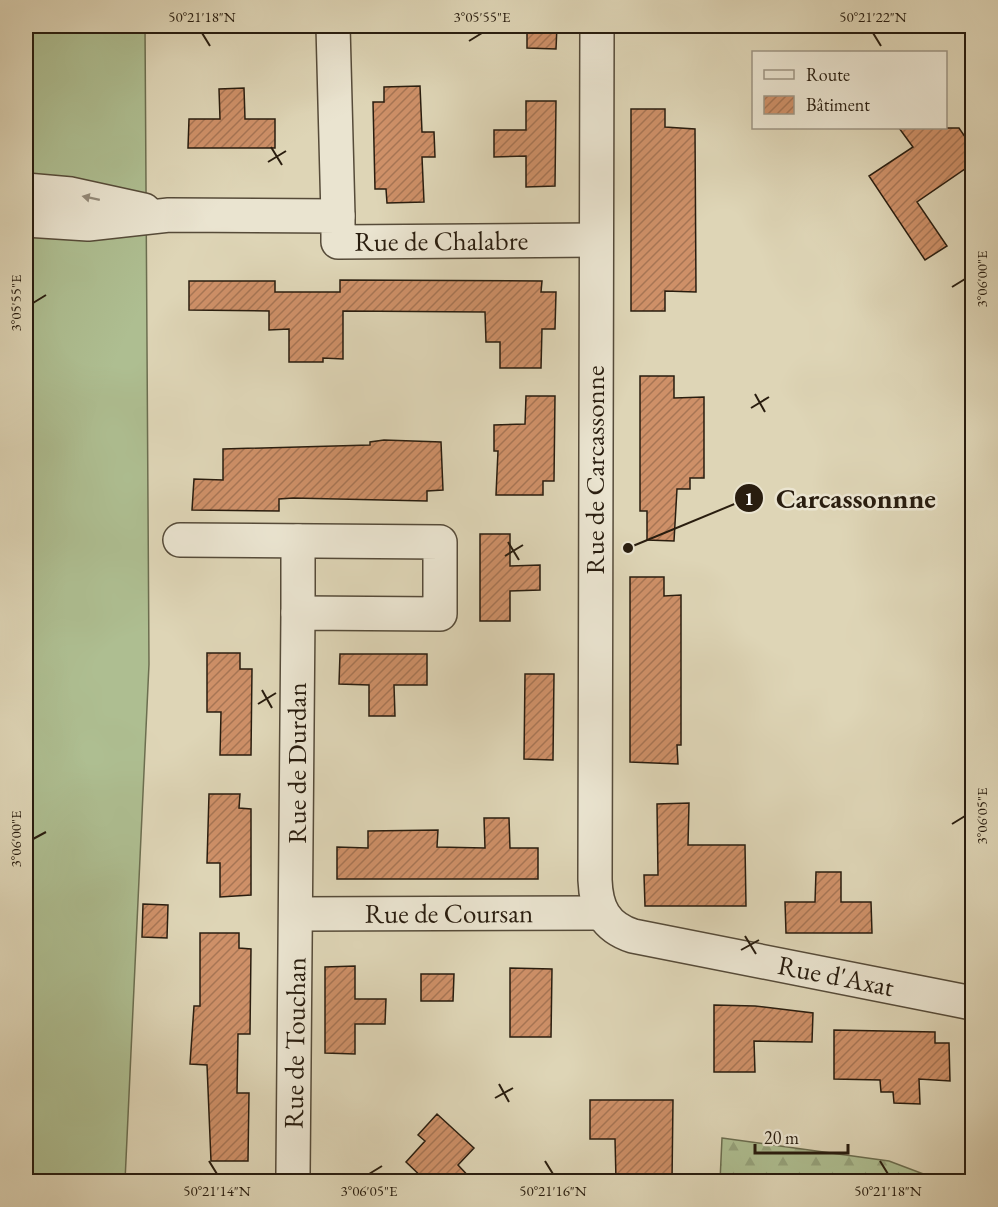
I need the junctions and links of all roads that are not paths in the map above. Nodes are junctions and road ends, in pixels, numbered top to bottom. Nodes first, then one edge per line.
1 (333, 26) edge
2 (597, 26) edge
3 (26, 190) edge
4 (169, 215) junction
5 (338, 216) junction
6 (26, 220) edge
7 (596, 240) junction
8 (180, 540) dead end
9 (298, 541) junction
10 (298, 613) junction
11 (297, 914) junction
12 (600, 914) junction
13 (972, 1003) edge
14 (293, 1173) dead end

1 - 5 street
2 - 7 street, Rue de Carcassonne
4 -> 3 street, Rue de Chalabre
4 - 5 street, Rue de Chalabre
4 - 6 street, Rue de Chalabre
5 - 7 street, Rue de Chalabre
7 - 12 street, Rue de Carcassonne
8 - 9 street
9 - 10 street, Rue de Durdan
9 - 10 street
10 - 11 street, Rue de Durdan
11 - 12 street, Rue de Coursan
11 - 14 street, Rue de Touchan
12 - 13 street, Rue d'Axat

